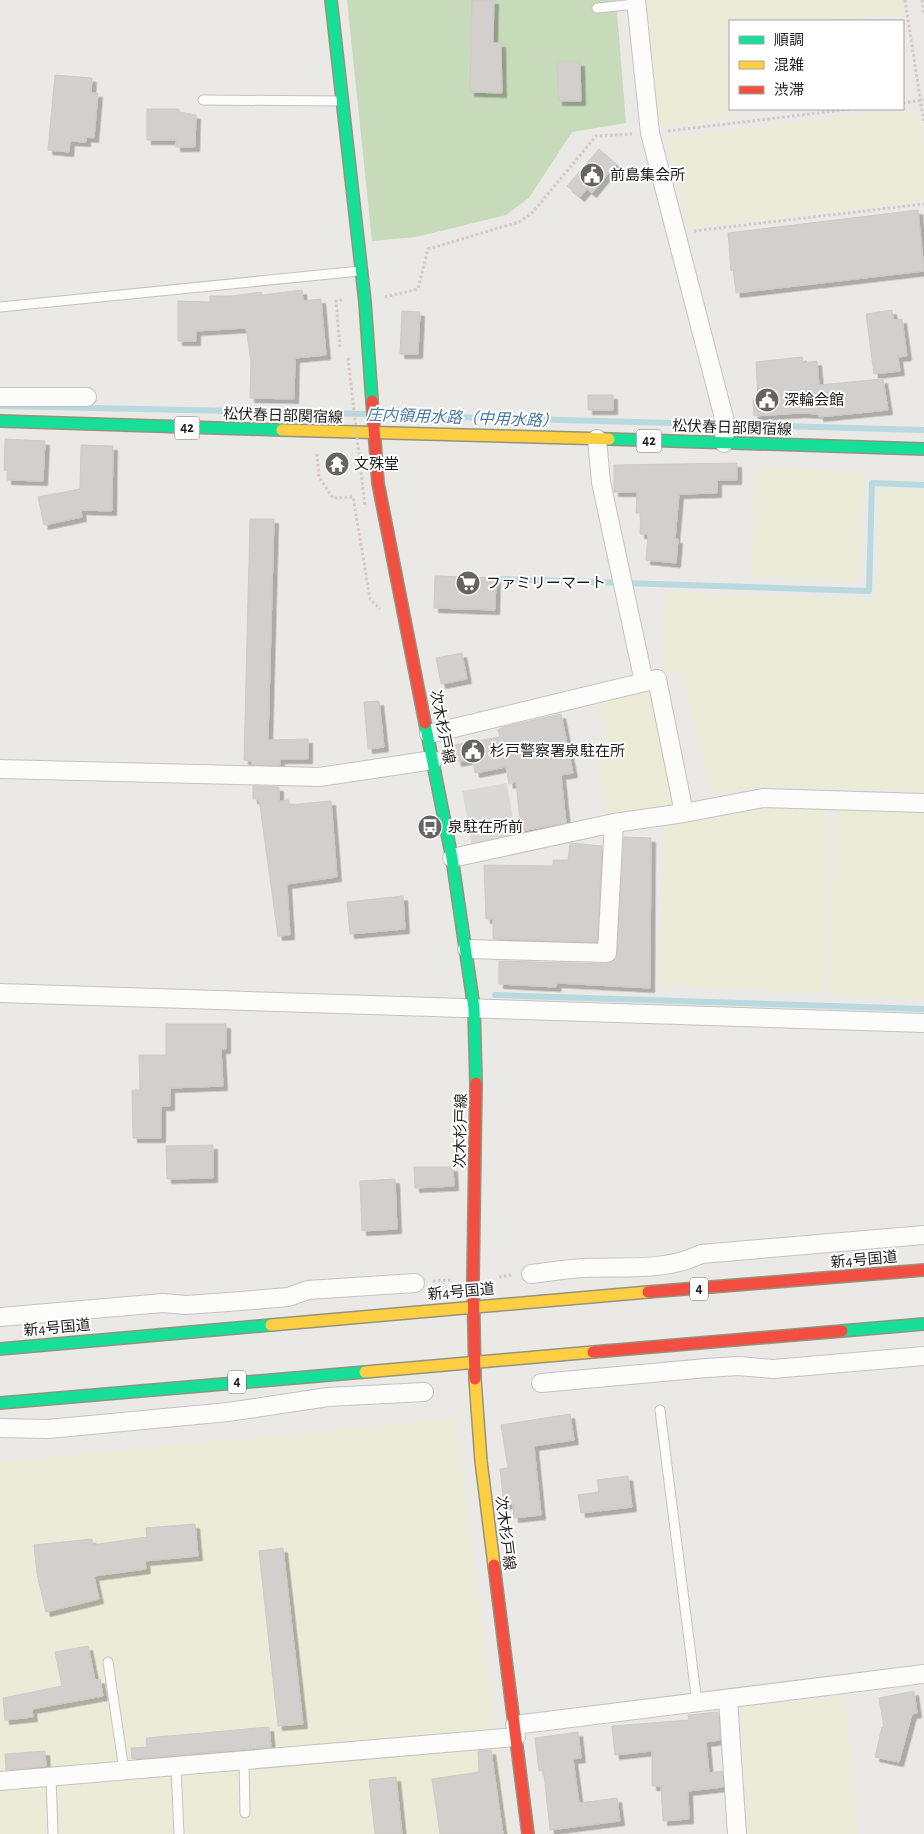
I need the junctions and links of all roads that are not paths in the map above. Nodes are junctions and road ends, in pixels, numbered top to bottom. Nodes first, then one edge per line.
1 (331, 0) edge
2 (636, 2) edge
3 (597, 8) dead end
4 (204, 100) dead end
5 (342, 101) junction
6 (362, 271) junction
7 (0, 307) edge
8 (0, 397) edge
9 (87, 397) dead end
10 (0, 421) edge
11 (374, 434) junction
12 (597, 439) junction
13 (724, 443) junction
14 (924, 449) edge
15 (644, 682) junction
16 (429, 734) junction
17 (433, 760) junction
18 (0, 769) edge
19 (924, 803) edge
20 (684, 813) junction
21 (614, 823) junction
22 (452, 858) junction
23 (467, 949) junction
24 (0, 993) edge
25 (474, 1008) junction
26 (924, 1023) edge
27 (924, 1235) edge
28 (636, 1267) junction
29 (924, 1270) edge
30 (531, 1274) dead end
31 (415, 1283) dead end
32 (638, 1294) junction
33 (473, 1307) junction
34 (0, 1317) edge
35 (924, 1324) edge
36 (705, 1343) junction
37 (0, 1349) edge
38 (924, 1356) edge
39 (474, 1362) junction
40 (706, 1368) junction
41 (541, 1383) dead end
42 (424, 1392) dead end
43 (0, 1402) edge
44 (660, 1410) dead end
45 (0, 1428) edge
46 (108, 1662) dead end
47 (924, 1674) edge
48 (728, 1700) junction
49 (697, 1704) junction
50 (516, 1731) junction
51 (244, 1760) junction
52 (176, 1766) junction
53 (124, 1770) junction
54 (51, 1776) junction
55 (0, 1781) edge
56 (245, 1813) dead end
57 (53, 1834) edge
58 (179, 1834) edge
59 (528, 1834) edge
60 (737, 1834) edge

1 - 5 main road, 次木杉戸線
2 - 3 lane
2 - 13 street
4 - 5 lane
5 - 6 main road, 次木杉戸線
6 - 7 lane
6 - 11 main road, 次木杉戸線
8 - 9 street
10 - 11 main road, 松伏春日部関宿線 / 42
11 - 12 main road, 松伏春日部関宿線 / 42
11 - 16 main road, 次木杉戸線
12 - 13 main road, 松伏春日部関宿線 / 42
12 - 15 street
13 - 14 main road, 松伏春日部関宿線 / 42
15 - 16 street
15 - 20 street
16 - 17 main road, 次木杉戸線
17 - 18 street
17 - 22 main road, 次木杉戸線
19 - 20 street
20 - 21 street
21 - 22 street
21 - 23 street
22 - 23 main road, 次木杉戸線
23 - 25 main road, 次木杉戸線
24 - 25 street
25 - 26 street
25 - 33 main road, 次木杉戸線
27 - 28 street
28 - 30 street
28 - 32 street
29 - 32 main road, 新4号国道 / 4
31 - 34 street
32 - 33 main road, 新4号国道 / 4
33 - 37 main road, 新4号国道 / 4
33 - 39 main road, 次木杉戸線
35 - 36 main road, 4
36 - 39 main road, 4
36 - 40 street
38 - 40 street
39 - 43 main road, 4
39 - 50 main road, 次木杉戸線
40 - 41 street
42 - 45 street
44 - 49 lane
46 - 53 lane
47 - 48 street
48 - 49 street
48 - 60 street
49 - 50 street
50 - 51 street
50 - 59 main road, 次木杉戸線
51 - 52 street
51 - 56 lane
52 - 53 street
52 - 58 lane
53 - 54 street
54 - 55 street
54 - 57 lane

